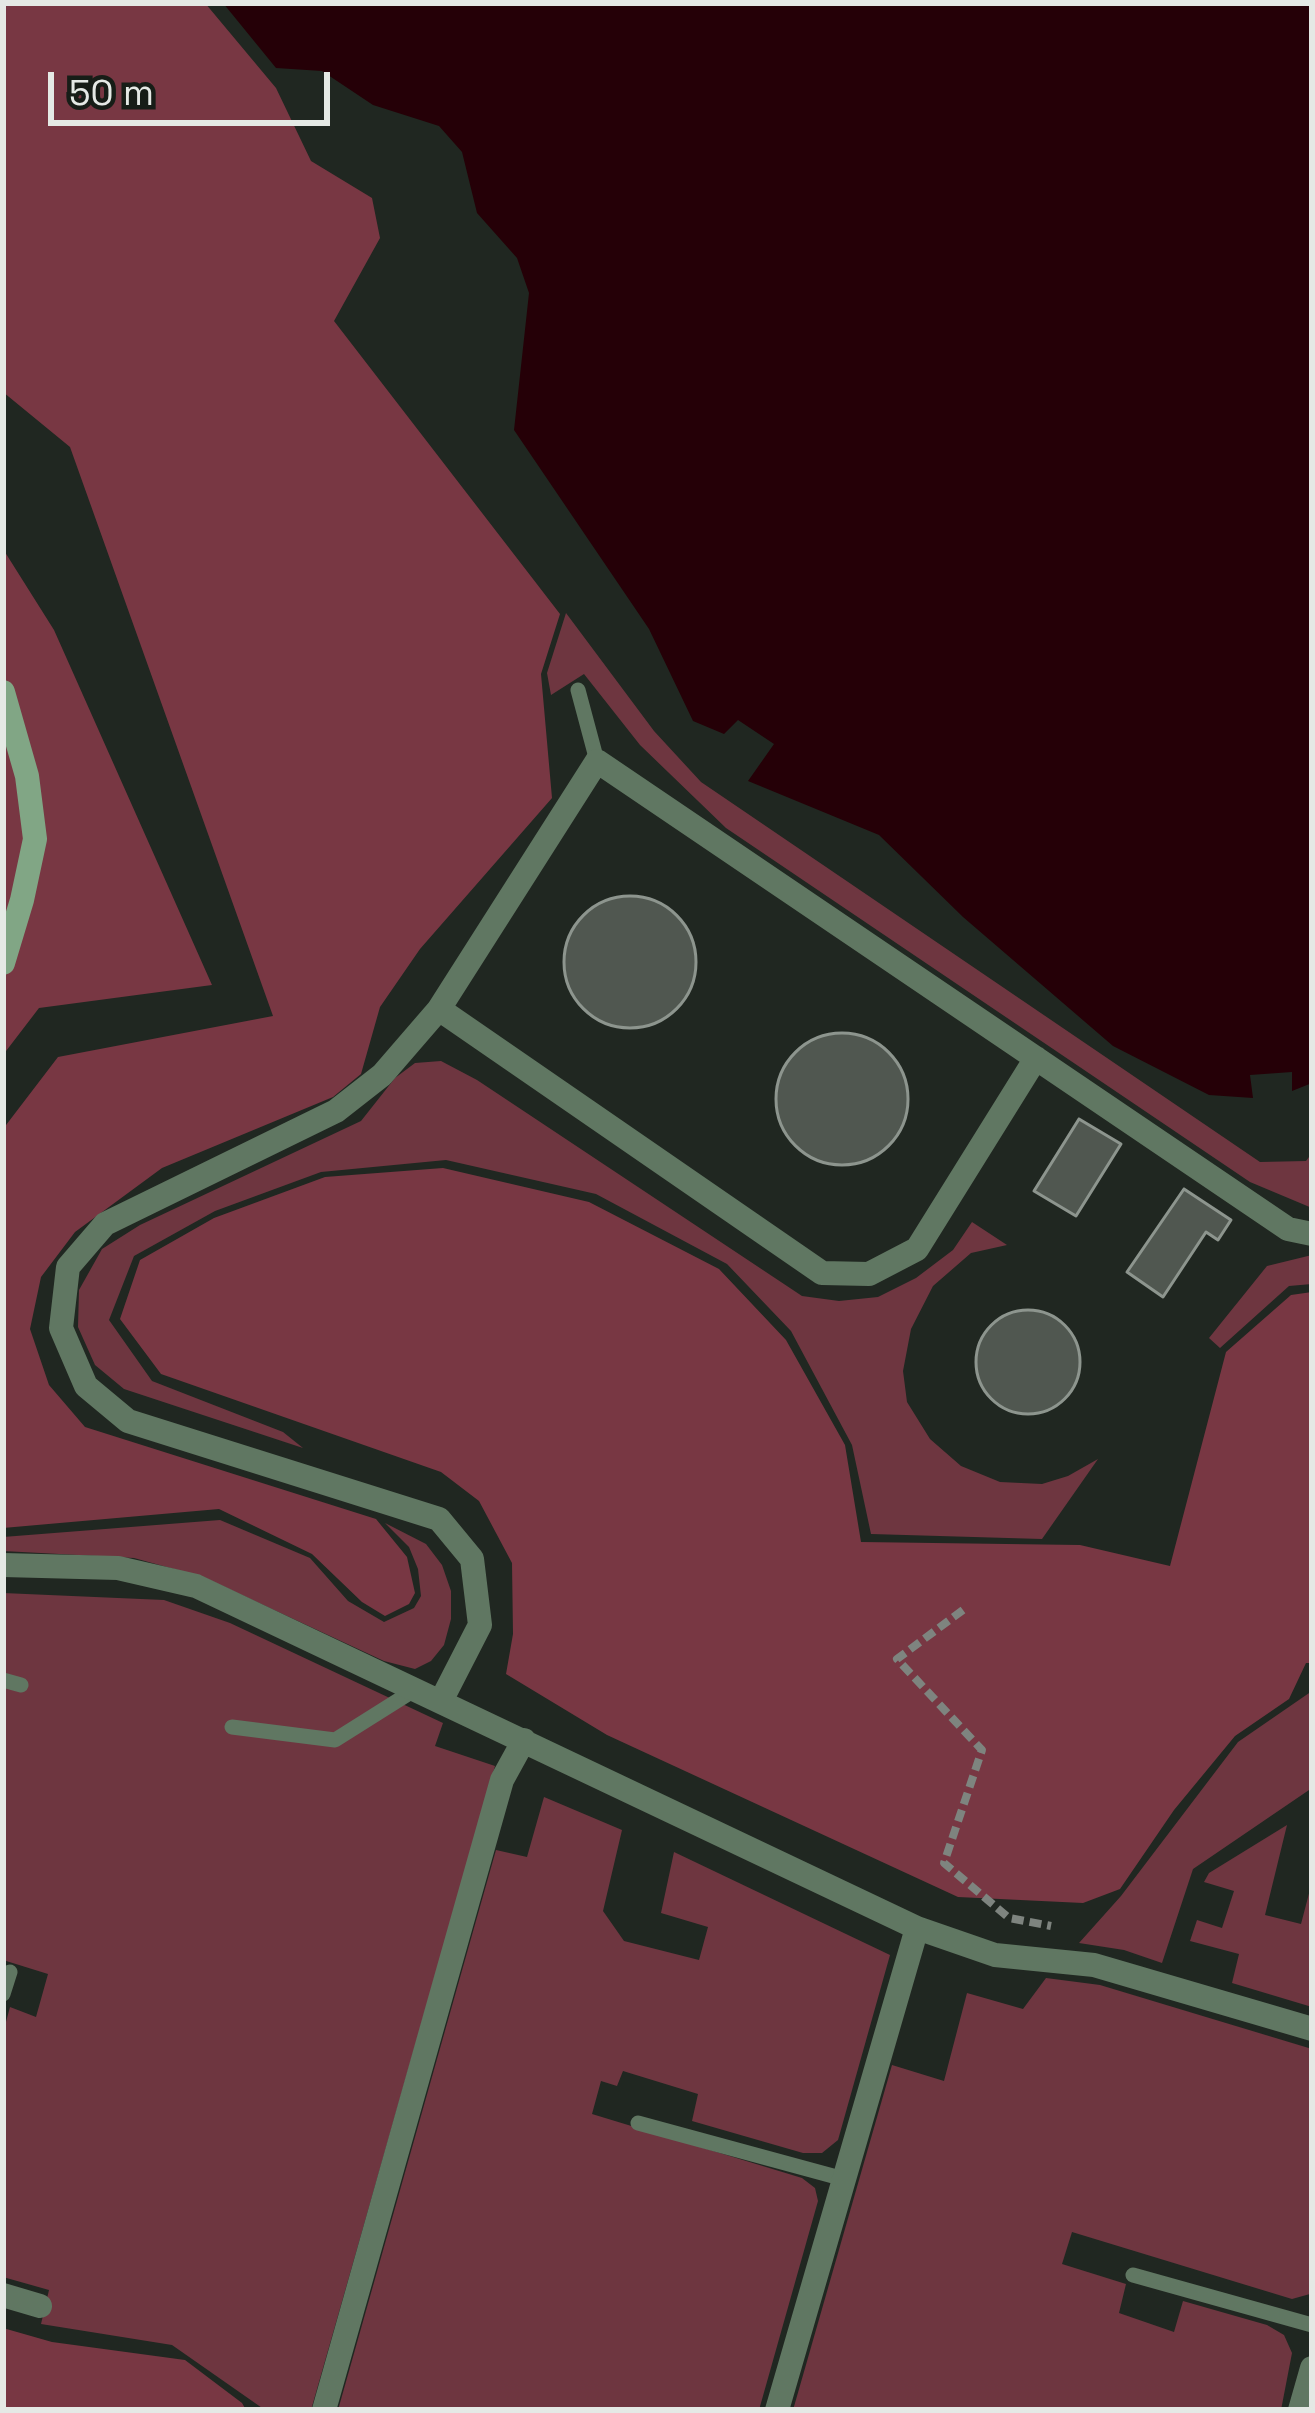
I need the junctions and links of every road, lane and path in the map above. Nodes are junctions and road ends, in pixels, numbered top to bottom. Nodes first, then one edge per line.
1 (578, 690) dead end
2 (3, 692) edge
3 (597, 761) junction
4 (3, 963) edge
5 (439, 1009) junction
6 (1036, 1058) junction
7 (1312, 1234) edge
8 (3, 1565) edge
9 (963, 1610) dead end
10 (3, 1680) edge
11 (22, 1685) dead end
12 (416, 1689) junction
13 (441, 1701) junction
14 (232, 1727) dead end
15 (524, 1740) junction
16 (917, 1928) junction
17 (1074, 1962) junction
18 (10, 1972) dead end
19 (3, 1994) edge
20 (1312, 2029) edge
21 (638, 2123) dead end
22 (844, 2180) junction
23 (1133, 2276) dead end
24 (3, 2295) edge
25 (40, 2306) dead end
26 (1312, 2325) edge
27 (1312, 2368) edge
28 (324, 2410) edge
29 (777, 2410) edge
30 (1300, 2410) edge

1 - 3 lane
2 - 4 main road
3 - 5 street
3 - 6 street
5 - 6 street
5 - 13 street
6 - 7 street
8 - 12 street
9 - 17 path
10 - 11 lane
12 - 13 street
12 - 14 lane
13 - 15 street
15 - 16 street
15 - 28 street
16 - 17 street
16 - 22 street
17 - 20 street
18 - 19 lane
21 - 22 lane
22 - 29 street
23 - 26 lane
24 - 25 street
27 - 30 street

